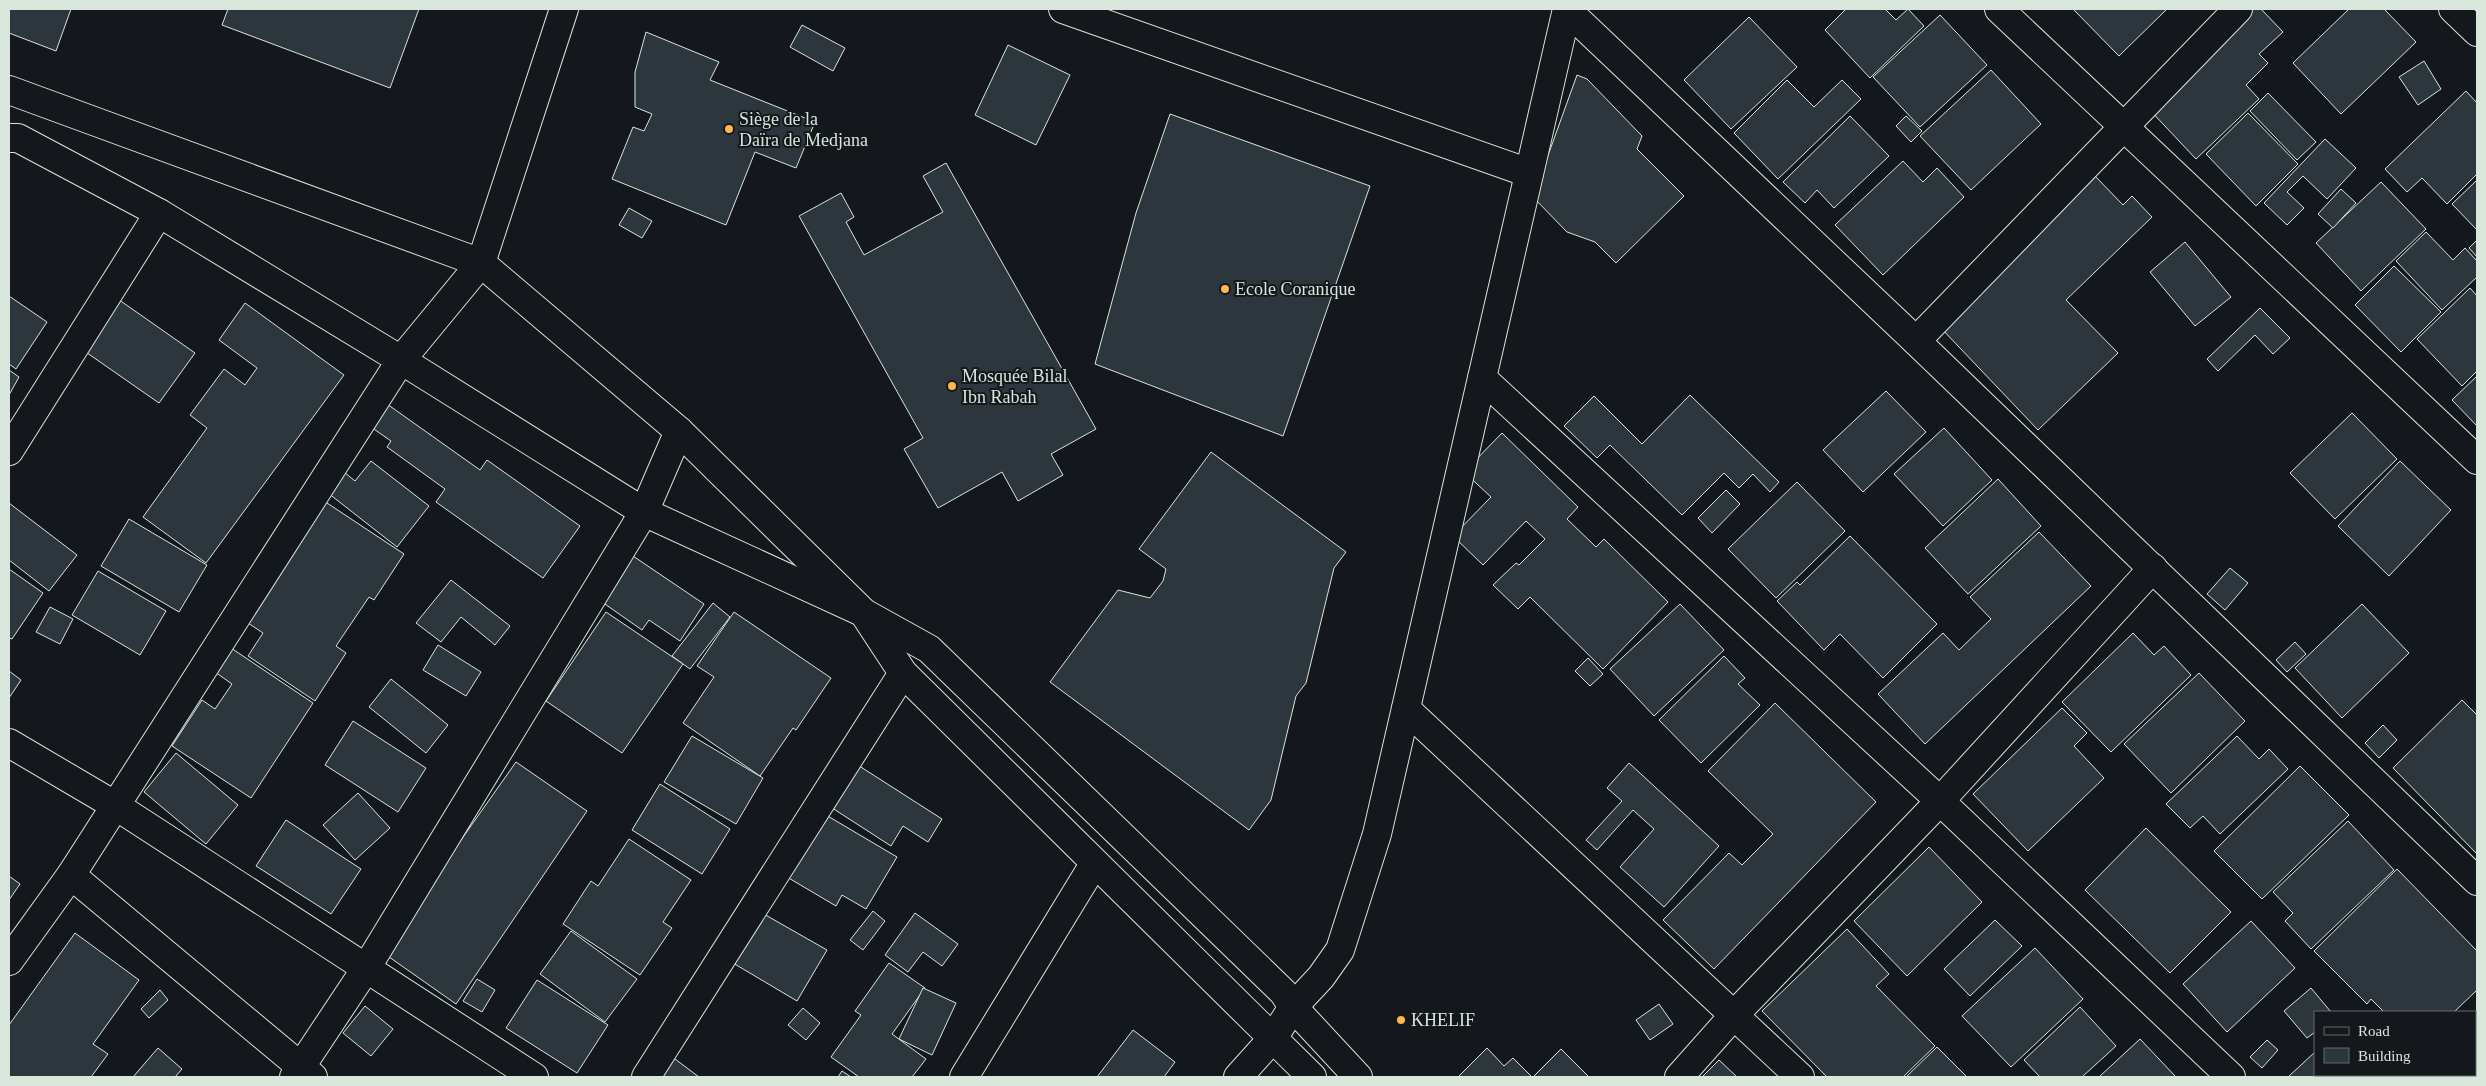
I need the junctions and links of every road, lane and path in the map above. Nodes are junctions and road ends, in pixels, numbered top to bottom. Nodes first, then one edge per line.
1 (564, 9) edge
2 (1999, 9) edge
3 (2238, 9) edge
4 (2453, 9) edge
5 (1567, 10) edge
6 (1081, 12) edge
7 (2477, 32) edge
8 (9, 90) edge
9 (2124, 126) junction
10 (9, 138) edge
11 (1529, 173) junction
12 (159, 213) junction
13 (481, 263) junction
14 (1916, 341) junction
15 (401, 360) junction
16 (1482, 378) junction
17 (679, 431) junction
18 (9, 451) edge
19 (2477, 460) edge
20 (644, 512) junction
21 (2153, 568) junction
22 (863, 612) junction
23 (903, 673) junction
24 (1406, 709) junction
25 (9, 743) edge
26 (1940, 801) junction
27 (116, 806) junction
28 (1094, 864) junction
29 (71, 875) junction
30 (2477, 881) edge
31 (9, 961) edge
32 (365, 970) junction
33 (1293, 1007) junction
34 (1735, 1014) junction
35 (1273, 1038) junction
36 (303, 1073) edge
37 (534, 1077) edge
38 (646, 1077) edge
39 (964, 1077) edge
40 (1238, 1077) edge
41 (1312, 1077) edge
42 (1358, 1077) edge
43 (1679, 1077) edge
44 (1800, 1077) edge
45 (2231, 1077) edge

1 - 13 street
2 - 9 street
3 - 9 street
4 - 7 street
5 - 11 street
5 - 14 street
6 - 11 street
8 - 13 street
9 - 14 street
9 - 19 street
10 - 12 street
11 - 16 street
12 - 15 street
12 - 18 street
13 - 15 street
13 - 17 street
14 - 21 street
15 - 20 street
15 - 27 street
16 - 24 street
16 - 26 street
17 - 20 street
17 - 22 street
20 - 22 street
20 - 32 street
21 - 26 street
21 - 30 street
22 - 23 street
22 - 33 street
23 - 28 street
23 - 38 street
24 - 33 street
24 - 34 street
25 - 27 street
26 - 34 street
26 - 45 street
27 - 29 street
27 - 32 street
28 - 35 street
28 - 39 street
29 - 31 street
29 - 36 street
32 - 36 street
32 - 37 street
33 - 35 street
33 - 42 street
34 - 43 street
34 - 44 street
35 - 40 street
35 - 41 street

